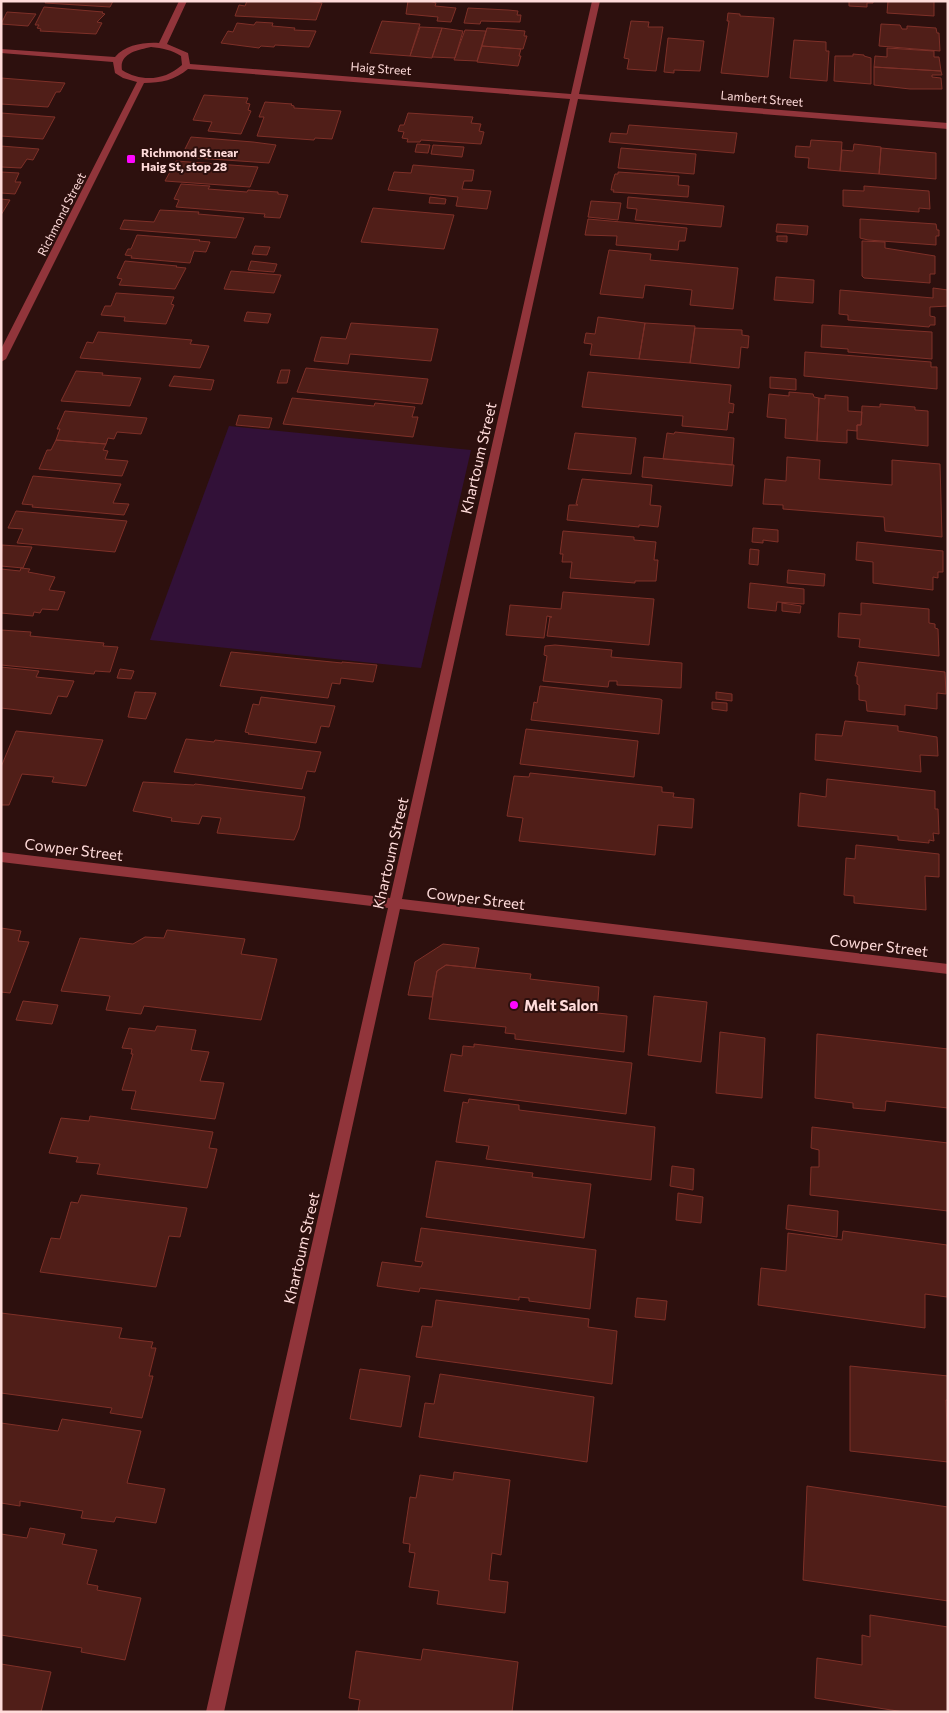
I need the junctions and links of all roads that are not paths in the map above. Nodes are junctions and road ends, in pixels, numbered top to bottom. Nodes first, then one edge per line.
1 (183, 1) edge
2 (596, 1) edge
3 (162, 46) junction
4 (1, 51) edge
5 (117, 60) junction
6 (186, 66) junction
7 (142, 80) junction
8 (575, 96) junction
9 (948, 126) edge
10 (1, 359) edge
11 (1, 857) edge
12 (395, 904) junction
13 (948, 969) edge
14 (215, 1712) edge

1 - 3 street
2 - 8 street, Khartoum Street
3 - 5 street
3 - 6 street
4 - 5 street
5 - 7 street
6 - 7 street
6 - 8 street, Haig Street
7 - 10 street, Richmond Street
8 - 9 street, Lambert Street
8 - 12 street, Khartoum Street
11 - 12 street, Cowper Street
12 - 13 street, Cowper Street
12 - 14 street, Khartoum Street

